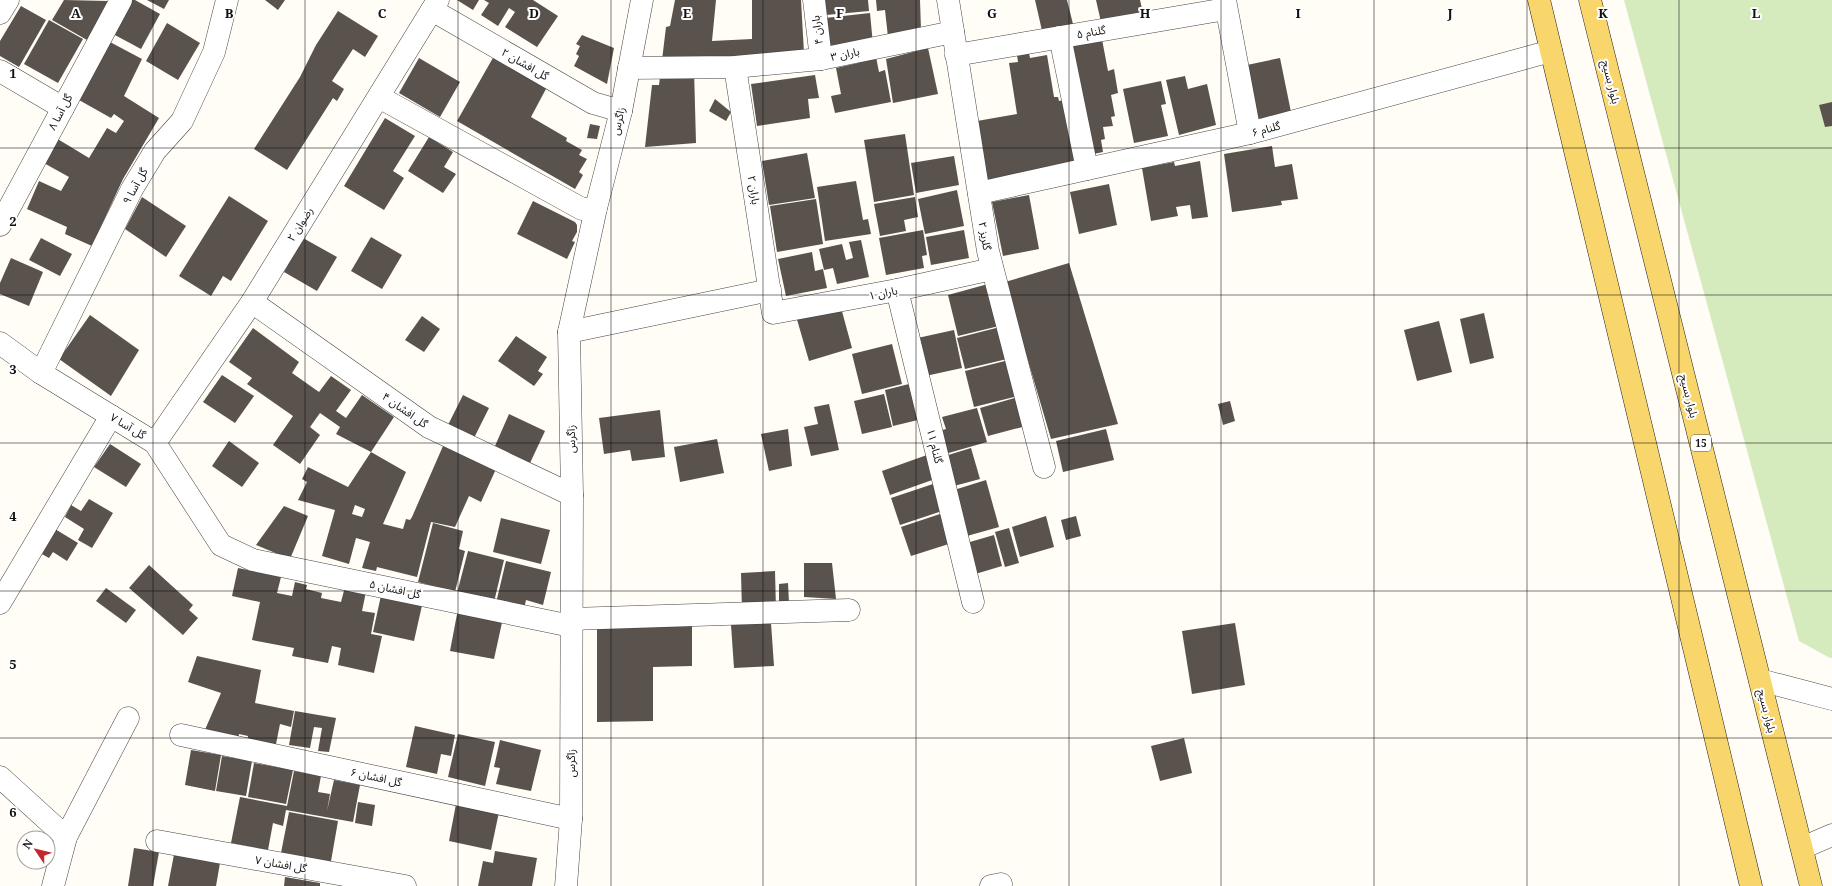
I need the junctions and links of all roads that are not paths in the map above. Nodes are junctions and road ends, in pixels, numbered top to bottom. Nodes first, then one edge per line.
1 (8, 0) edge
2 (121, 0) edge
3 (227, 0) edge
4 (814, 0) edge
5 (948, 0) edge
6 (1539, 0) edge
7 (1590, 0) edge
8 (638, 1) edge
9 (1226, 4) edge
10 (435, 5) edge
11 (0, 13) edge
12 (953, 32) junction
13 (1060, 37) junction
14 (1551, 51) junction
15 (956, 56) junction
16 (820, 59) junction
17 (735, 67) junction
18 (629, 68) junction
19 (0, 71) edge
20 (379, 97) junction
21 (62, 108) junction
22 (621, 111) junction
23 (1250, 133) junction
24 (1087, 169) junction
25 (978, 193) junction
26 (596, 208) junction
27 (0, 225) edge
28 (992, 269) junction
29 (770, 290) junction
30 (897, 290) junction
31 (252, 302) junction
32 (773, 313) joint
33 (569, 332) junction
34 (0, 343) edge
35 (41, 373) junction
36 (111, 416) junction
37 (155, 443) junction
38 (1044, 467) dead end
39 (572, 495) junction
40 (221, 545) joint
41 (973, 602) dead end
42 (0, 603) edge
43 (849, 610) dead end
44 (571, 623) junction
45 (1760, 680) junction
46 (1832, 699) edge
47 (128, 718) dead end
48 (181, 735) dead end
49 (0, 777) edge
50 (570, 819) junction
51 (1832, 835) edge
52 (66, 837) junction
53 (157, 841) dead end
54 (1802, 848) junction
55 (53, 886) edge
56 (405, 886) edge
57 (566, 886) edge
58 (1751, 886) edge
59 (1811, 886) edge

1 - 11 street
2 - 21 street, گل آسا ۸
3 - 35 street, گل آسا ۹
4 - 16 street, باران ۴
5 - 12 street, گلریز ۲
6 - 14 main road
7 - 45 main road, بلوار بسیج / 15
8 - 18 street, زاگرس
9 - 13 street, گلنام ۵
9 - 23 street
10 - 20 street, رضوان ۲
10 - 22 street, گل افشان ۲
12 - 15 street, گلریز ۲
12 - 16 street, باران ۳
13 - 15 street, گلنام ۵
13 - 24 street
14 - 23 street, گلنام ۶
14 - 58 main road
15 - 25 street, گلریز ۲
16 - 17 street, باران ۳
17 - 18 street, باران ۳
17 - 29 street, باران ۲
18 - 22 street, زاگرس
19 - 21 street
20 - 26 street
20 - 31 street, رضوان ۲
21 - 27 street, گل آسا ۸
22 - 26 street, زاگرس
23 - 24 street, گلنام ۶
24 - 25 street, گلنام ۶
25 - 28 street, گلریز ۲
26 - 33 street, زاگرس
28 - 30 street, باران ۱
28 - 38 street, گلریز ۲
29 - 32 street, باران ۲
29 - 33 street
30 - 32 street, باران ۱
30 - 41 street, گلنام ۱۱
31 - 37 street, رضوان ۲
31 - 39 street, گل افشان ۴
33 - 39 street, زاگرس
34 - 35 street, گل آسا ۷
35 - 36 street, گل آسا ۷
36 - 37 street, گل آسا ۷
36 - 42 street
37 - 40 street, گل آسا ۷
39 - 44 street, زاگرس
40 - 44 street, گل افشان ۵
43 - 44 street, گل افشان ۵
44 - 50 street, زاگرس
45 - 46 street
45 - 54 main road, بلوار بسیج / 15
47 - 52 street
48 - 50 street, گل افشان ۶
49 - 52 street
50 - 57 street, زاگرس
51 - 54 street
52 - 55 street
53 - 56 street, گل افشان ۷
54 - 59 main road, بلوار بسیج / 15

